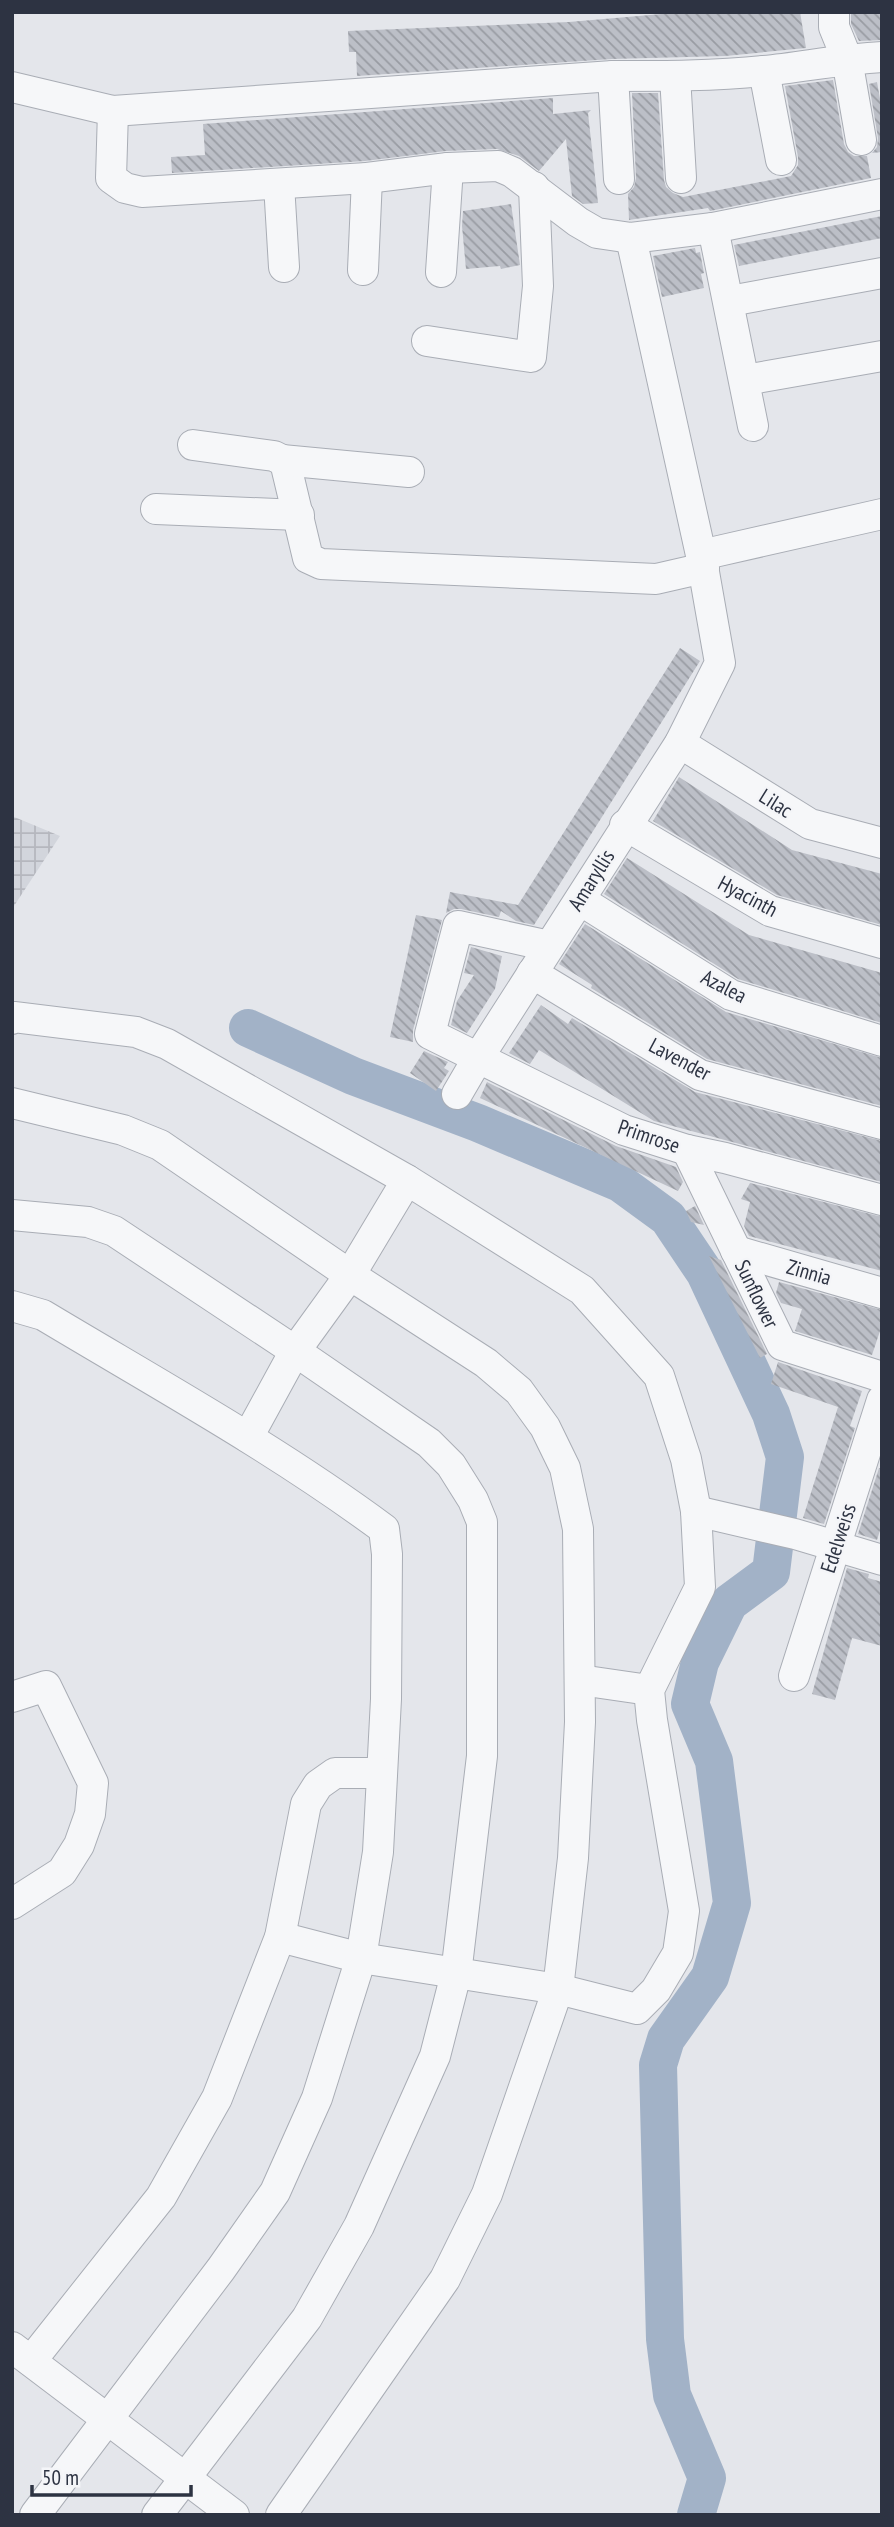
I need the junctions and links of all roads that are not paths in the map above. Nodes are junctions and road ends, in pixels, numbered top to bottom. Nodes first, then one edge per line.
1 (834, 12) edge
2 (882, 57) edge
3 (847, 59) junction
4 (764, 71) junction
5 (613, 76) junction
6 (675, 76) junction
7 (12, 87) edge
8 (113, 111) junction
9 (861, 140) dead end
10 (781, 160) dead end
11 (448, 168) junction
12 (367, 178) junction
13 (681, 178) dead end
14 (619, 179) dead end
15 (279, 184) junction
16 (534, 187) junction
17 (882, 194) edge
18 (713, 228) junction
19 (631, 238) junction
20 (284, 267) dead end
21 (363, 270) dead end
22 (442, 272) dead end
23 (882, 273) edge
24 (730, 301) junction
25 (427, 341) dead end
26 (882, 356) edge
27 (746, 380) junction
28 (753, 426) dead end
29 (193, 445) dead end
30 (282, 460) junction
31 (409, 472) dead end
32 (156, 509) dead end
33 (882, 514) edge
34 (299, 515) junction
35 (703, 561) junction
36 (680, 743) junction
37 (625, 825) junction
38 (882, 844) edge
39 (580, 900) junction
40 (882, 943) edge
41 (549, 946) junction
42 (532, 973) junction
43 (12, 1019) edge
44 (882, 1041) edge
45 (478, 1058) junction
46 (457, 1094) dead end
47 (12, 1103) edge
48 (882, 1124) edge
49 (687, 1150) junction
50 (407, 1180) junction
51 (882, 1200) edge
52 (12, 1215) edge
53 (736, 1251) junction
54 (350, 1275) junction
55 (882, 1293) edge
56 (12, 1306) edge
57 (295, 1351) junction
58 (882, 1377) edge
59 (882, 1400) edge
60 (248, 1437) junction
61 (696, 1511) junction
62 (835, 1548) junction
63 (882, 1560) edge
64 (794, 1676) dead end
65 (580, 1680) junction
66 (649, 1690) junction
67 (12, 1697) edge
68 (382, 1773) junction
69 (12, 1903) edge
70 (280, 1937) junction
71 (361, 1958) junction
72 (456, 1974) junction
73 (558, 1989) junction
74 (22, 2354) edge
75 (107, 2418) junction
76 (185, 2479) junction
77 (35, 2515) edge
78 (157, 2515) edge
79 (234, 2515) edge
80 (281, 2515) edge

1 - 3 street
2 - 3 street
3 - 4 street
3 - 9 street
4 - 6 street
4 - 10 street
5 - 6 street
5 - 8 street
5 - 14 street
6 - 13 street
7 - 8 street
8 - 15 street
11 - 12 street
11 - 16 street
11 - 22 street
12 - 15 street
12 - 21 street
15 - 20 street
16 - 19 street
16 - 25 street
17 - 18 street
18 - 19 street
18 - 24 street
19 - 35 street
23 - 24 street
24 - 27 street
26 - 27 street
27 - 28 street
29 - 30 street
30 - 31 street
30 - 34 street
32 - 34 street
33 - 35 street
34 - 35 street
35 - 36 street, Amaryllis
36 - 37 street, Amaryllis
36 - 38 street, Lilac
37 - 39 street, Amaryllis
37 - 40 street, Hyacinth
39 - 41 street, Amaryllis
39 - 44 street, Azalea
41 - 42 street, Amaryllis
41 - 45 street, Primrose
42 - 45 street, Amaryllis
42 - 48 street, Lavender
43 - 50 street
45 - 46 street, Amaryllis
45 - 49 street, Primrose
47 - 54 street
49 - 51 street, Primrose
49 - 53 street, Sunflower
50 - 54 street
50 - 61 street
52 - 57 street
53 - 55 street, Zinnia
53 - 58 street, Sunflower
54 - 57 street
54 - 65 street
56 - 60 street
57 - 60 street
57 - 72 street
59 - 62 street, Edelweiss
60 - 68 street
61 - 62 street
61 - 66 street
62 - 63 street
62 - 64 street, Edelweiss
65 - 66 street
65 - 73 street
66 - 73 street
67 - 69 street
68 - 70 street
68 - 71 street
70 - 71 street
70 - 74 street
71 - 72 street
71 - 75 street
72 - 73 street
72 - 76 street
73 - 80 street
74 - 75 street
75 - 76 street
75 - 77 street
76 - 78 street
76 - 79 street

